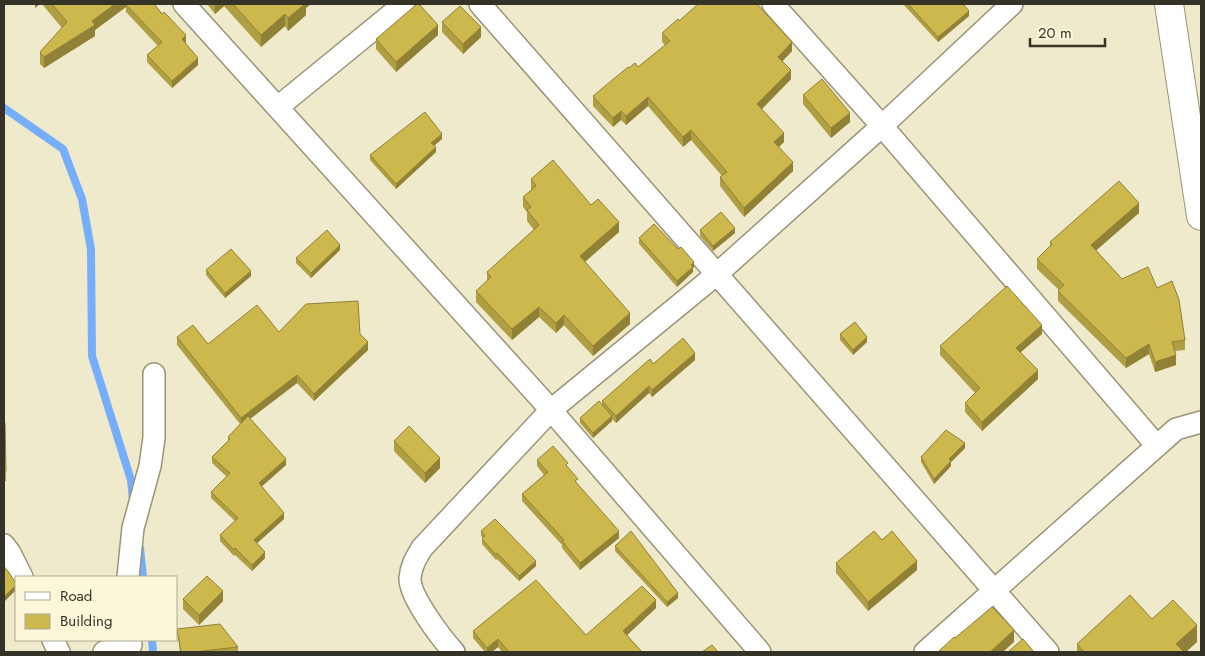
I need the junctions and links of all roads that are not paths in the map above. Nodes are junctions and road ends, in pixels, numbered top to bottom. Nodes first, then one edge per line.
1 (184, 4) edge
2 (404, 4) edge
3 (480, 4) edge
4 (773, 4) edge
5 (1012, 4) edge
6 (1169, 4) edge
7 (278, 107) junction
8 (882, 126) junction
9 (1201, 216) edge
10 (717, 274) junction
11 (154, 374) dead end
12 (552, 410) junction
13 (1201, 422) edge
14 (1157, 446) junction
15 (4, 545) edge
16 (21, 576) edge
17 (128, 576) edge
18 (994, 591) junction
19 (53, 641) edge
20 (131, 646) edge
21 (443, 649) edge
22 (59, 652) edge
23 (104, 652) edge
24 (760, 652) edge
25 (925, 652) edge
26 (1048, 652) edge

1 - 7 street
2 - 7 street
3 - 10 street
4 - 8 street
5 - 8 street
6 - 9 main road
7 - 12 street
8 - 10 street
8 - 14 street
10 - 12 street
10 - 18 street
11 - 17 street
12 - 21 street
12 - 24 street
13 - 14 street
14 - 18 street
15 - 16 street
18 - 25 street
18 - 26 street
19 - 22 street
20 - 23 street

